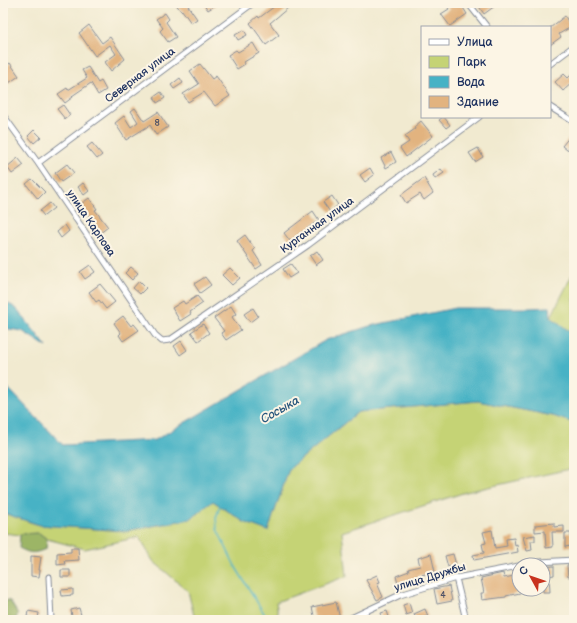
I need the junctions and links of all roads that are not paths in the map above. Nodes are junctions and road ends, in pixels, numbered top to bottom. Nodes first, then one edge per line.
1 (253, 3) edge
2 (468, 3) edge
3 (486, 26) edge
4 (574, 46) edge
5 (551, 63) edge
6 (551, 108) edge
7 (3, 115) edge
8 (478, 118) edge
9 (574, 122) edge
10 (38, 163) junction
11 (162, 341) joint
12 (574, 560) edge
13 (551, 561) edge
14 (511, 568) edge
15 (49, 577) dead end
16 (456, 578) junction
17 (350, 619) edge
18 (50, 620) edge
19 (466, 620) edge

1 - 10 street, Северная улица
2 - 3 street
4 - 5 street
6 - 9 street
7 - 10 street, улица Карпова
8 - 11 street, Курганная улица
10 - 11 street, улица Карпова
12 - 13 street
14 - 16 street, улица Дружбы
15 - 18 street
16 - 17 street, улица Дружбы
16 - 19 street

